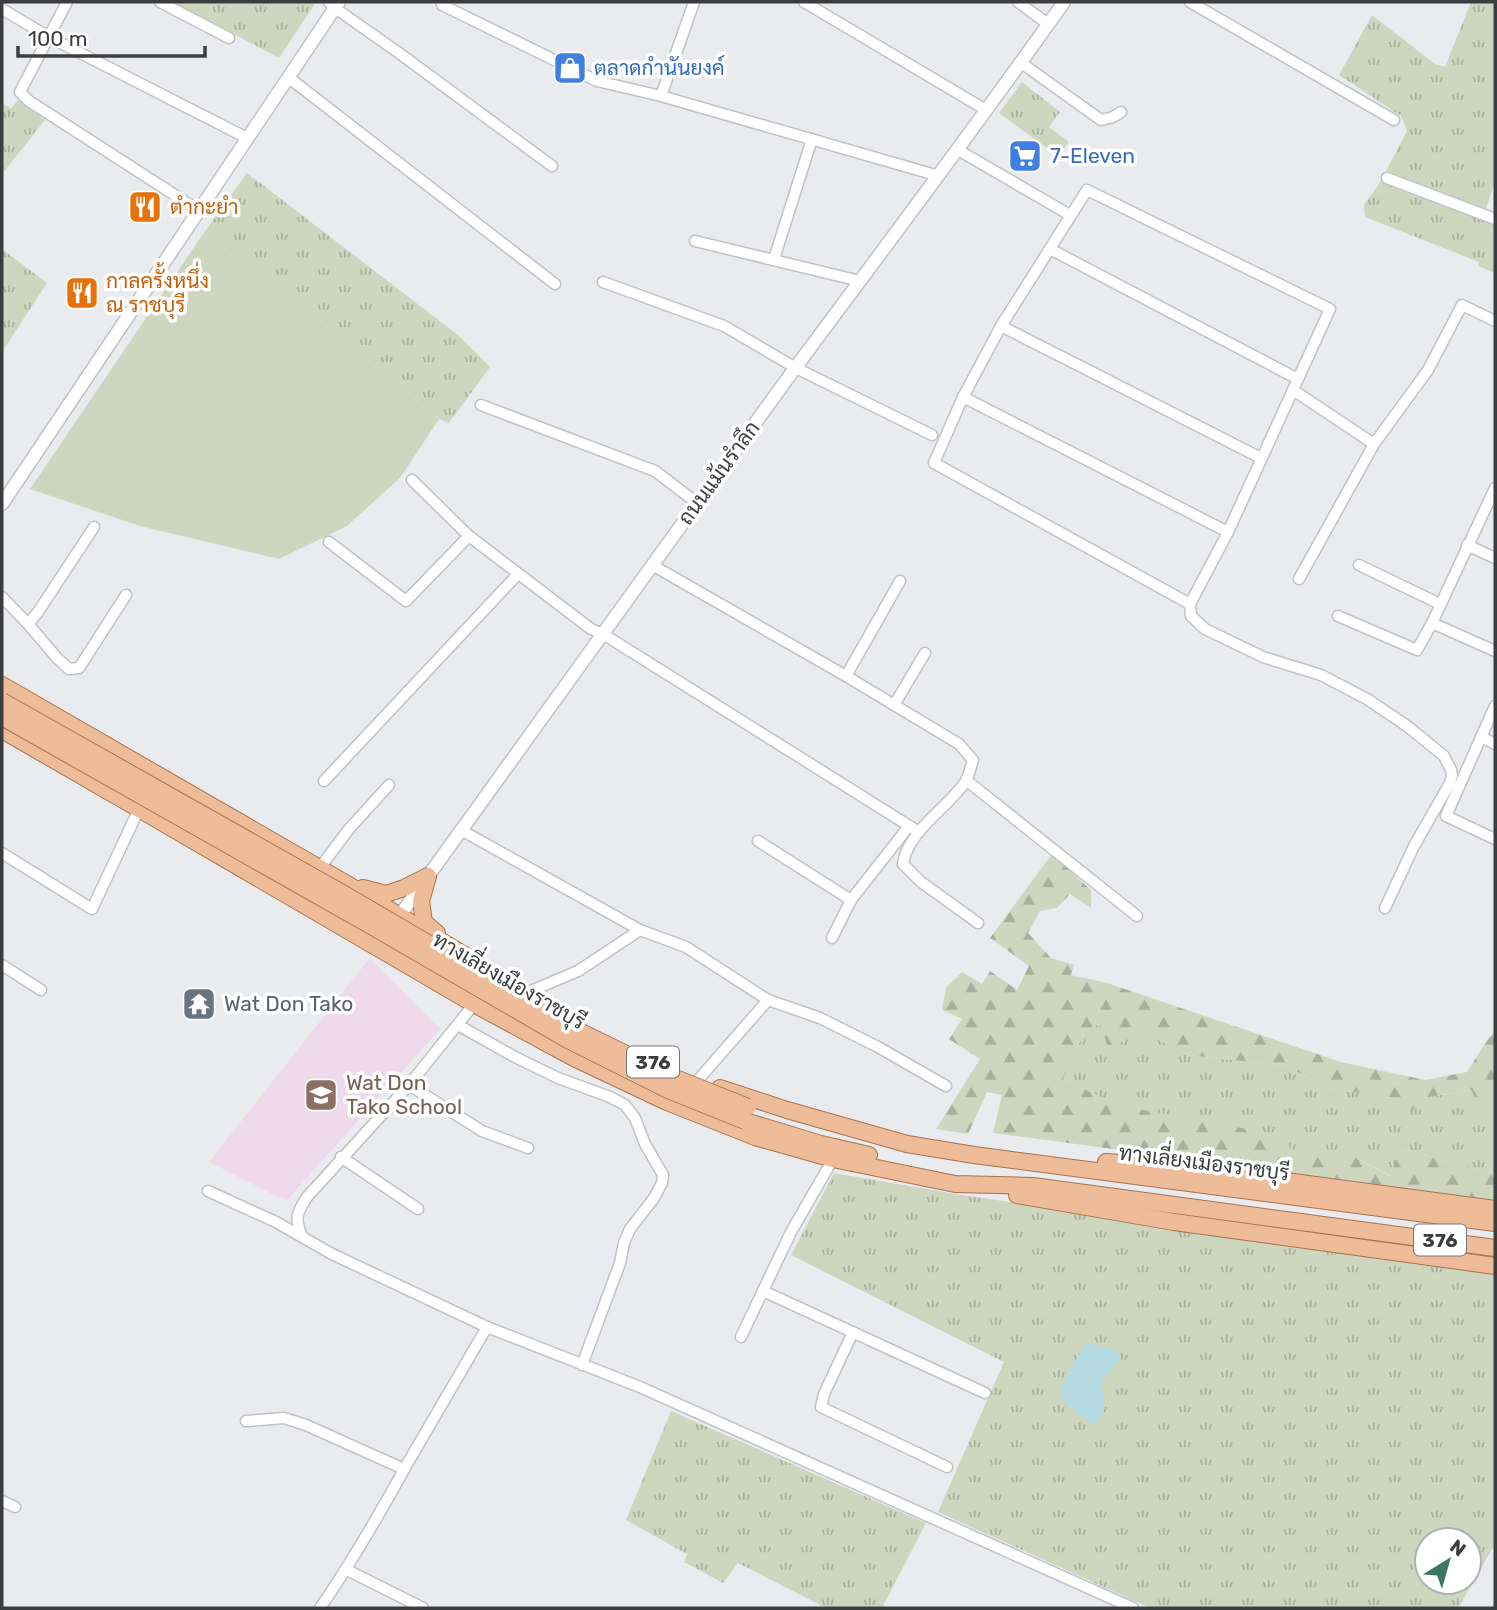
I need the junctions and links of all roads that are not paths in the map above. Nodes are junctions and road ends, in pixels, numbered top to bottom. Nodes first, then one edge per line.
1 (67, 2) edge
2 (160, 2) edge
3 (694, 2) edge
4 (804, 2) edge
5 (1018, 2) edge
6 (1064, 2) edge
7 (1190, 2) edge
8 (334, 4) edge
9 (442, 5) dead end
10 (2, 9) edge
11 (1048, 24) junction
12 (49, 37) junction
13 (229, 38) dead end
14 (1020, 62) junction
15 (288, 77) junction
16 (661, 96) junction
17 (986, 110) junction
18 (1121, 112) dead end
19 (1394, 120) dead end
20 (247, 138) junction
21 (812, 139) junction
22 (958, 150) junction
23 (552, 166) dead end
24 (939, 176) junction
25 (1387, 178) dead end
26 (198, 210) junction
27 (1070, 215) junction
28 (1495, 219) edge
29 (695, 241) dead end
30 (1050, 249) junction
31 (774, 259) junction
32 (860, 281) junction
33 (603, 282) dead end
34 (555, 284) dead end
35 (1495, 321) edge
36 (1001, 326) junction
37 (796, 368) junction
38 (1296, 385) junction
39 (964, 397) junction
40 (481, 405) dead end
41 (932, 435) dead end
42 (1374, 444) junction
43 (1261, 458) junction
44 (412, 480) dead end
45 (1495, 488) edge
46 (697, 503) junction
47 (2, 504) edge
48 (94, 527) dead end
49 (1228, 532) junction
50 (469, 536) junction
51 (329, 542) dead end
52 (1467, 545) junction
53 (1495, 558) edge
54 (652, 565) junction
55 (1359, 565) dead end
56 (518, 574) junction
57 (1299, 579) dead end
58 (900, 581) dead end
59 (126, 595) dead end
60 (2, 597) edge
61 (1190, 604) junction
62 (1440, 604) junction
63 (1338, 616) dead end
64 (1432, 623) junction
65 (28, 624) junction
66 (603, 634) junction
67 (1495, 651) edge
68 (925, 653) dead end
69 (846, 676) junction
70 (2, 685) edge
71 (2, 701) edge
72 (894, 705) junction
73 (1495, 706) edge
74 (2, 717) edge
75 (2, 730) edge
76 (1481, 737) junction
77 (1495, 744) edge
78 (966, 780) junction
79 (324, 781) dead end
80 (389, 785) dead end
81 (139, 808) junction
82 (914, 829) junction
83 (461, 830) junction
84 (1495, 839) edge
85 (758, 841) dead end
86 (2, 853) edge
87 (319, 869) junction
88 (428, 876) junction
89 (347, 884) junction
90 (851, 900) junction
91 (1385, 908) dead end
92 (400, 915) junction
93 (1137, 916) dead end
94 (978, 923) dead end
95 (640, 930) junction
96 (832, 938) dead end
97 (377, 947) junction
98 (459, 953) junction
99 (2, 965) edge
100 (41, 990) dead end
101 (526, 993) junction
102 (768, 1000) junction
103 (474, 1004) junction
104 (458, 1026) junction
105 (698, 1080) junction
106 (410, 1085) junction
107 (946, 1086) dead end
108 (747, 1114) junction
109 (907, 1144) junction
110 (528, 1148) dead end
111 (974, 1155) junction
112 (341, 1157) junction
113 (833, 1158) junction
114 (956, 1184) junction
115 (1033, 1186) junction
116 (208, 1191) dead end
117 (418, 1209) dead end
118 (1495, 1209) edge
119 (1495, 1223) edge
120 (302, 1236) junction
121 (1495, 1248) edge
122 (1495, 1266) edge
123 (763, 1291) junction
124 (487, 1328) junction
125 (853, 1332) junction
126 (741, 1337) dead end
127 (582, 1365) junction
128 (985, 1393) dead end
129 (246, 1421) dead end
130 (947, 1467) dead end
131 (404, 1469) junction
132 (2, 1501) edge
133 (15, 1507) dead end
134 (346, 1570) junction
135 (320, 1608) edge
136 (423, 1608) edge
137 (1133, 1608) edge

1 - 12 street
2 - 13 street
3 - 16 street
4 - 17 street
5 - 11 street
6 - 11 street, ถนนแม้นรำลึก
7 - 19 street
8 - 15 street
8 - 23 street
9 - 16 street
10 - 12 street
11 - 14 street, ถนนแม้นรำลึก
12 - 20 street
12 - 26 street
14 - 17 street, ถนนแม้นรำลึก
14 - 18 street
15 - 20 street
15 - 34 street
16 - 21 street
17 - 22 street, ถนนแม้นรำลึก
20 - 26 street
21 - 24 street
21 - 31 street
22 - 24 street, ถนนแม้นรำลึก
22 - 27 street
24 - 32 street, ถนนแม้นรำลึก
25 - 28 street
26 - 47 street
27 - 30 street
27 - 38 street
29 - 31 street
30 - 36 street
30 - 38 street
31 - 32 street
32 - 37 street, ถนนแม้นรำลึก
33 - 37 street
35 - 42 street
36 - 39 street
36 - 43 street
37 - 41 street
37 - 46 street, ถนนแม้นรำลึก
38 - 42 street
38 - 43 street
39 - 49 street
39 - 61 street
40 - 46 street
42 - 57 street
43 - 49 street
44 - 50 street
45 - 52 street
46 - 54 street, ถนนแม้นรำลึก
48 - 65 street
49 - 61 street
50 - 51 street
50 - 56 street
52 - 53 street
52 - 62 street
54 - 66 street, ถนนแม้นรำลึก
54 - 69 street
55 - 62 street
56 - 66 street
56 - 79 street
58 - 69 street
59 - 65 street
60 - 65 street
61 - 91 street
62 - 64 street
63 - 64 street
64 - 67 street
66 - 82 street
66 - 83 street, ถนนแม้นรำลึก
68 - 72 street
69 - 72 street
70 - 87 main road, ทางเลี่ยงเมืองราชบุรี / 376
71 - 108 main road, ทางเลี่ยงเมืองราชบุรี / 376, bridge
72 - 78 street
73 - 76 street
74 - 108 main road, ทางเลี่ยงเมืองราชบุรี / 376, bridge
75 - 81 main road, ทางเลี่ยงเมืองราชบุรี / 376
76 - 77 street
76 - 84 street
78 - 82 street
78 - 93 street
80 - 87 street
81 - 86 street
81 - 97 main road, ทางเลี่ยงเมืองราชบุรี / 376
82 - 90 street
82 - 94 street
83 - 88 street, ถนนแม้นรำลึก
83 - 95 street
85 - 90 street
87 - 89 main road, ทางเลี่ยงเมืองราชบุรี / 376
88 - 89 main road
88 - 92 street, ถนนแม้นรำลึก
88 - 98 main road
89 - 92 main road, ทางเลี่ยงเมืองราชบุรี / 376
90 - 96 street
92 - 97 street, ถนนแม้นรำลึก
92 - 98 main road, ทางเลี่ยงเมืองราชบุรี / 376
95 - 101 street
95 - 102 street
97 - 103 main road, ทางเลี่ยงเมืองราชบุรี / 376
98 - 101 main road, ทางเลี่ยงเมืองราชบุรี / 376
99 - 100 street
101 - 105 main road, ทางเลี่ยงเมืองราชบุรี / 376
102 - 105 street
102 - 107 street
103 - 104 street
103 - 113 main road, ทางเลี่ยงเมืองราชบุรี / 376
104 - 106 street
104 - 127 street
105 - 109 main road, ทางเลี่ยงเมืองราชบุรี / 376
106 - 110 street
106 - 112 street
108 - 109 main road, ทางเลี่ยงเมืองราชบุรี / 376
108 - 115 main road, ทางเลี่ยงเมืองราชบุรี / 376
109 - 111 main road, ทางเลี่ยงเมืองราชบุรี / 376
111 - 118 main road
111 - 119 main road, ทางเลี่ยงเมืองราชบุรี / 376
112 - 117 street
112 - 120 street
113 - 114 main road, ทางเลี่ยงเมืองราชบุรี / 376
113 - 123 street
114 - 115 main road, ทางเลี่ยงเมืองราชบุรี / 376
114 - 122 main road
115 - 121 main road, ทางเลี่ยงเมืองราชบุรี / 376
116 - 120 street
120 - 124 street
123 - 125 street
123 - 126 street
124 - 127 street
124 - 131 street
125 - 128 street
125 - 130 street
127 - 137 street
129 - 131 street
131 - 134 street
132 - 133 street
134 - 135 street
134 - 136 street

